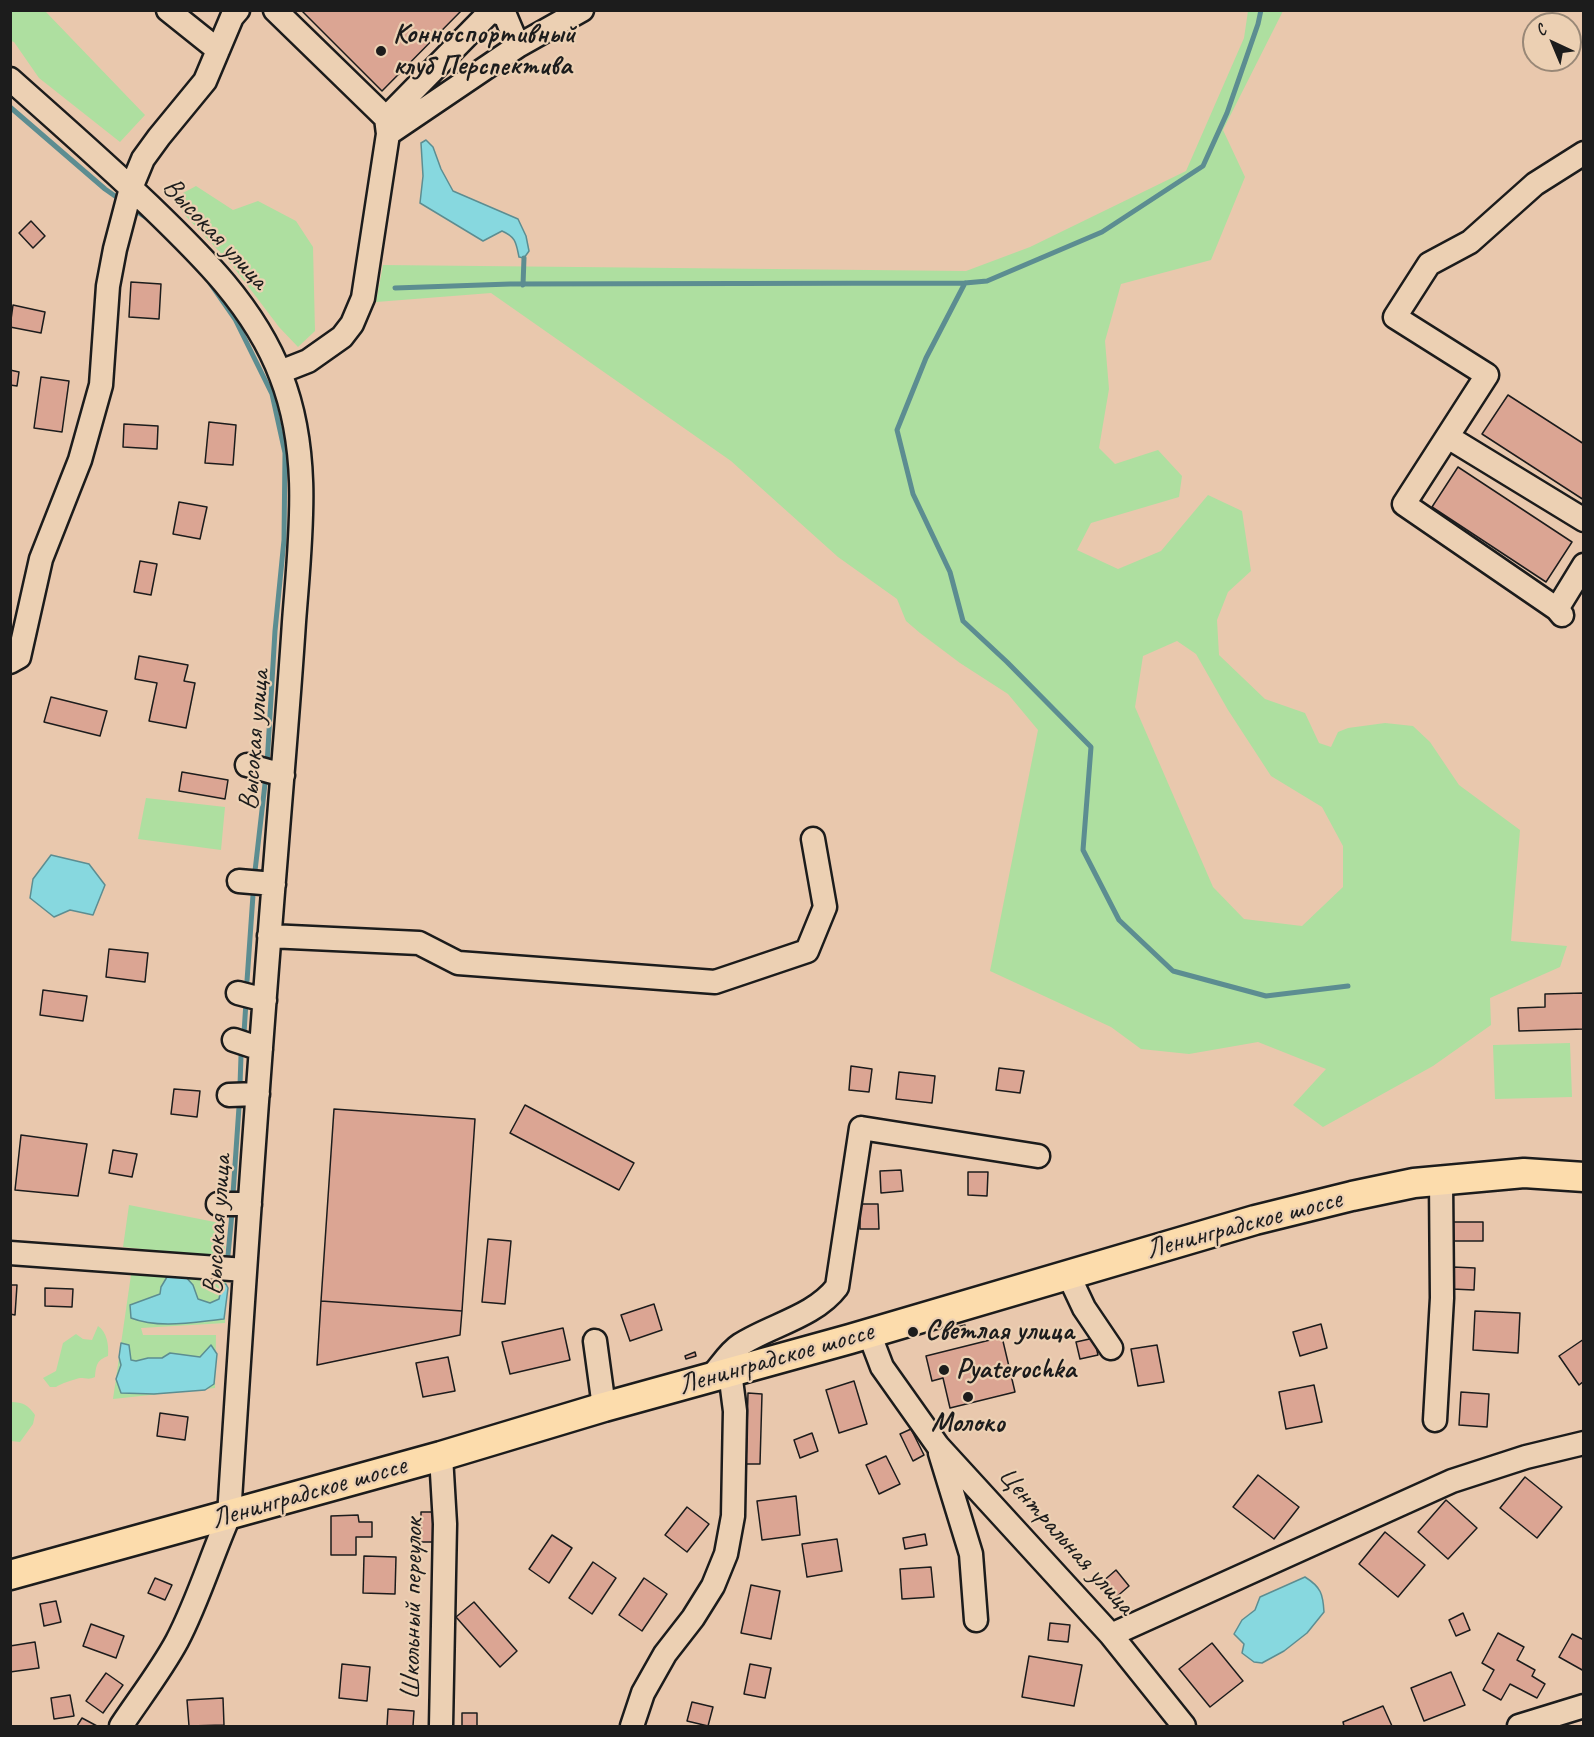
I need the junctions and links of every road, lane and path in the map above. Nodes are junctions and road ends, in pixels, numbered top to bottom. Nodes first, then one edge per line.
1 (168, 10) edge
2 (238, 10) edge
3 (275, 10) edge
4 (582, 10) edge
5 (518, 46) junction
6 (218, 50) junction
7 (10, 79) edge
8 (387, 126) junction
9 (1584, 153) edge
10 (131, 188) junction
11 (280, 372) junction
12 (1448, 437) junction
13 (1584, 520) edge
14 (1584, 566) edge
15 (10, 662) edge
16 (813, 839) dead end
17 (239, 881) dead end
18 (274, 884) junction
19 (269, 936) junction
20 (237, 993) dead end
21 (265, 1000) junction
22 (234, 1040) dead end
23 (261, 1049) junction
24 (258, 1094) junction
25 (229, 1095) dead end
26 (1038, 1156) dead end
27 (1584, 1177) edge
28 (1441, 1180) junction
29 (218, 1204) dead end
30 (250, 1204) junction
31 (10, 1252) edge
32 (245, 1270) junction
33 (1068, 1274) junction
34 (869, 1334) junction
35 (595, 1341) dead end
36 (1111, 1348) dead end
37 (721, 1374) junction
38 (604, 1407) junction
39 (1435, 1420) dead end
40 (1584, 1443) edge
41 (938, 1446) junction
42 (441, 1456) junction
43 (229, 1516) junction
44 (10, 1575) edge
45 (976, 1620) dead end
46 (1111, 1635) junction
47 (1584, 1706) edge
48 (121, 1726) edge
49 (441, 1726) edge
50 (632, 1726) edge
51 (1184, 1726) edge
52 (1519, 1726) edge

1 - 6 street
2 - 6 street
3 - 8 street
4 - 5 street
5 - 8 street
5 - 8 street
6 - 10 street
7 - 10 street, Высокая улица
8 - 11 street
9 - 12 street
10 - 11 street, Высокая улица
10 - 15 street
11 - 18 street, Высокая улица
12 - 13 street
12 - 14 street
16 - 19 street
17 - 18 street
18 - 19 street, Высокая улица
19 - 21 street, Высокая улица
20 - 21 street
21 - 23 street, Высокая улица
22 - 23 street
23 - 24 street, Высокая улица
24 - 25 street
24 - 30 street, Высокая улица
26 - 37 street
27 - 28 main road, Ленинградское шоссе
28 - 33 main road, Ленинградское шоссе
28 - 39 street
29 - 30 street
30 - 32 street, Высокая улица
31 - 32 street
32 - 43 street, Высокая улица
33 - 34 main road, Ленинградское шоссе
33 - 36 street
34 - 37 main road, Ленинградское шоссе
34 - 41 street, Центральная улица
35 - 38 street
37 - 38 main road, Ленинградское шоссе
37 - 50 street
38 - 42 main road, Ленинградское шоссе
40 - 46 street
41 - 45 street
41 - 46 street, Центральная улица
42 - 43 main road, Ленинградское шоссе
42 - 49 street, Школьный переулок
43 - 44 main road, Ленинградское шоссе
43 - 48 street, Высокая улица
46 - 51 street, Центральная улица
47 - 52 street

